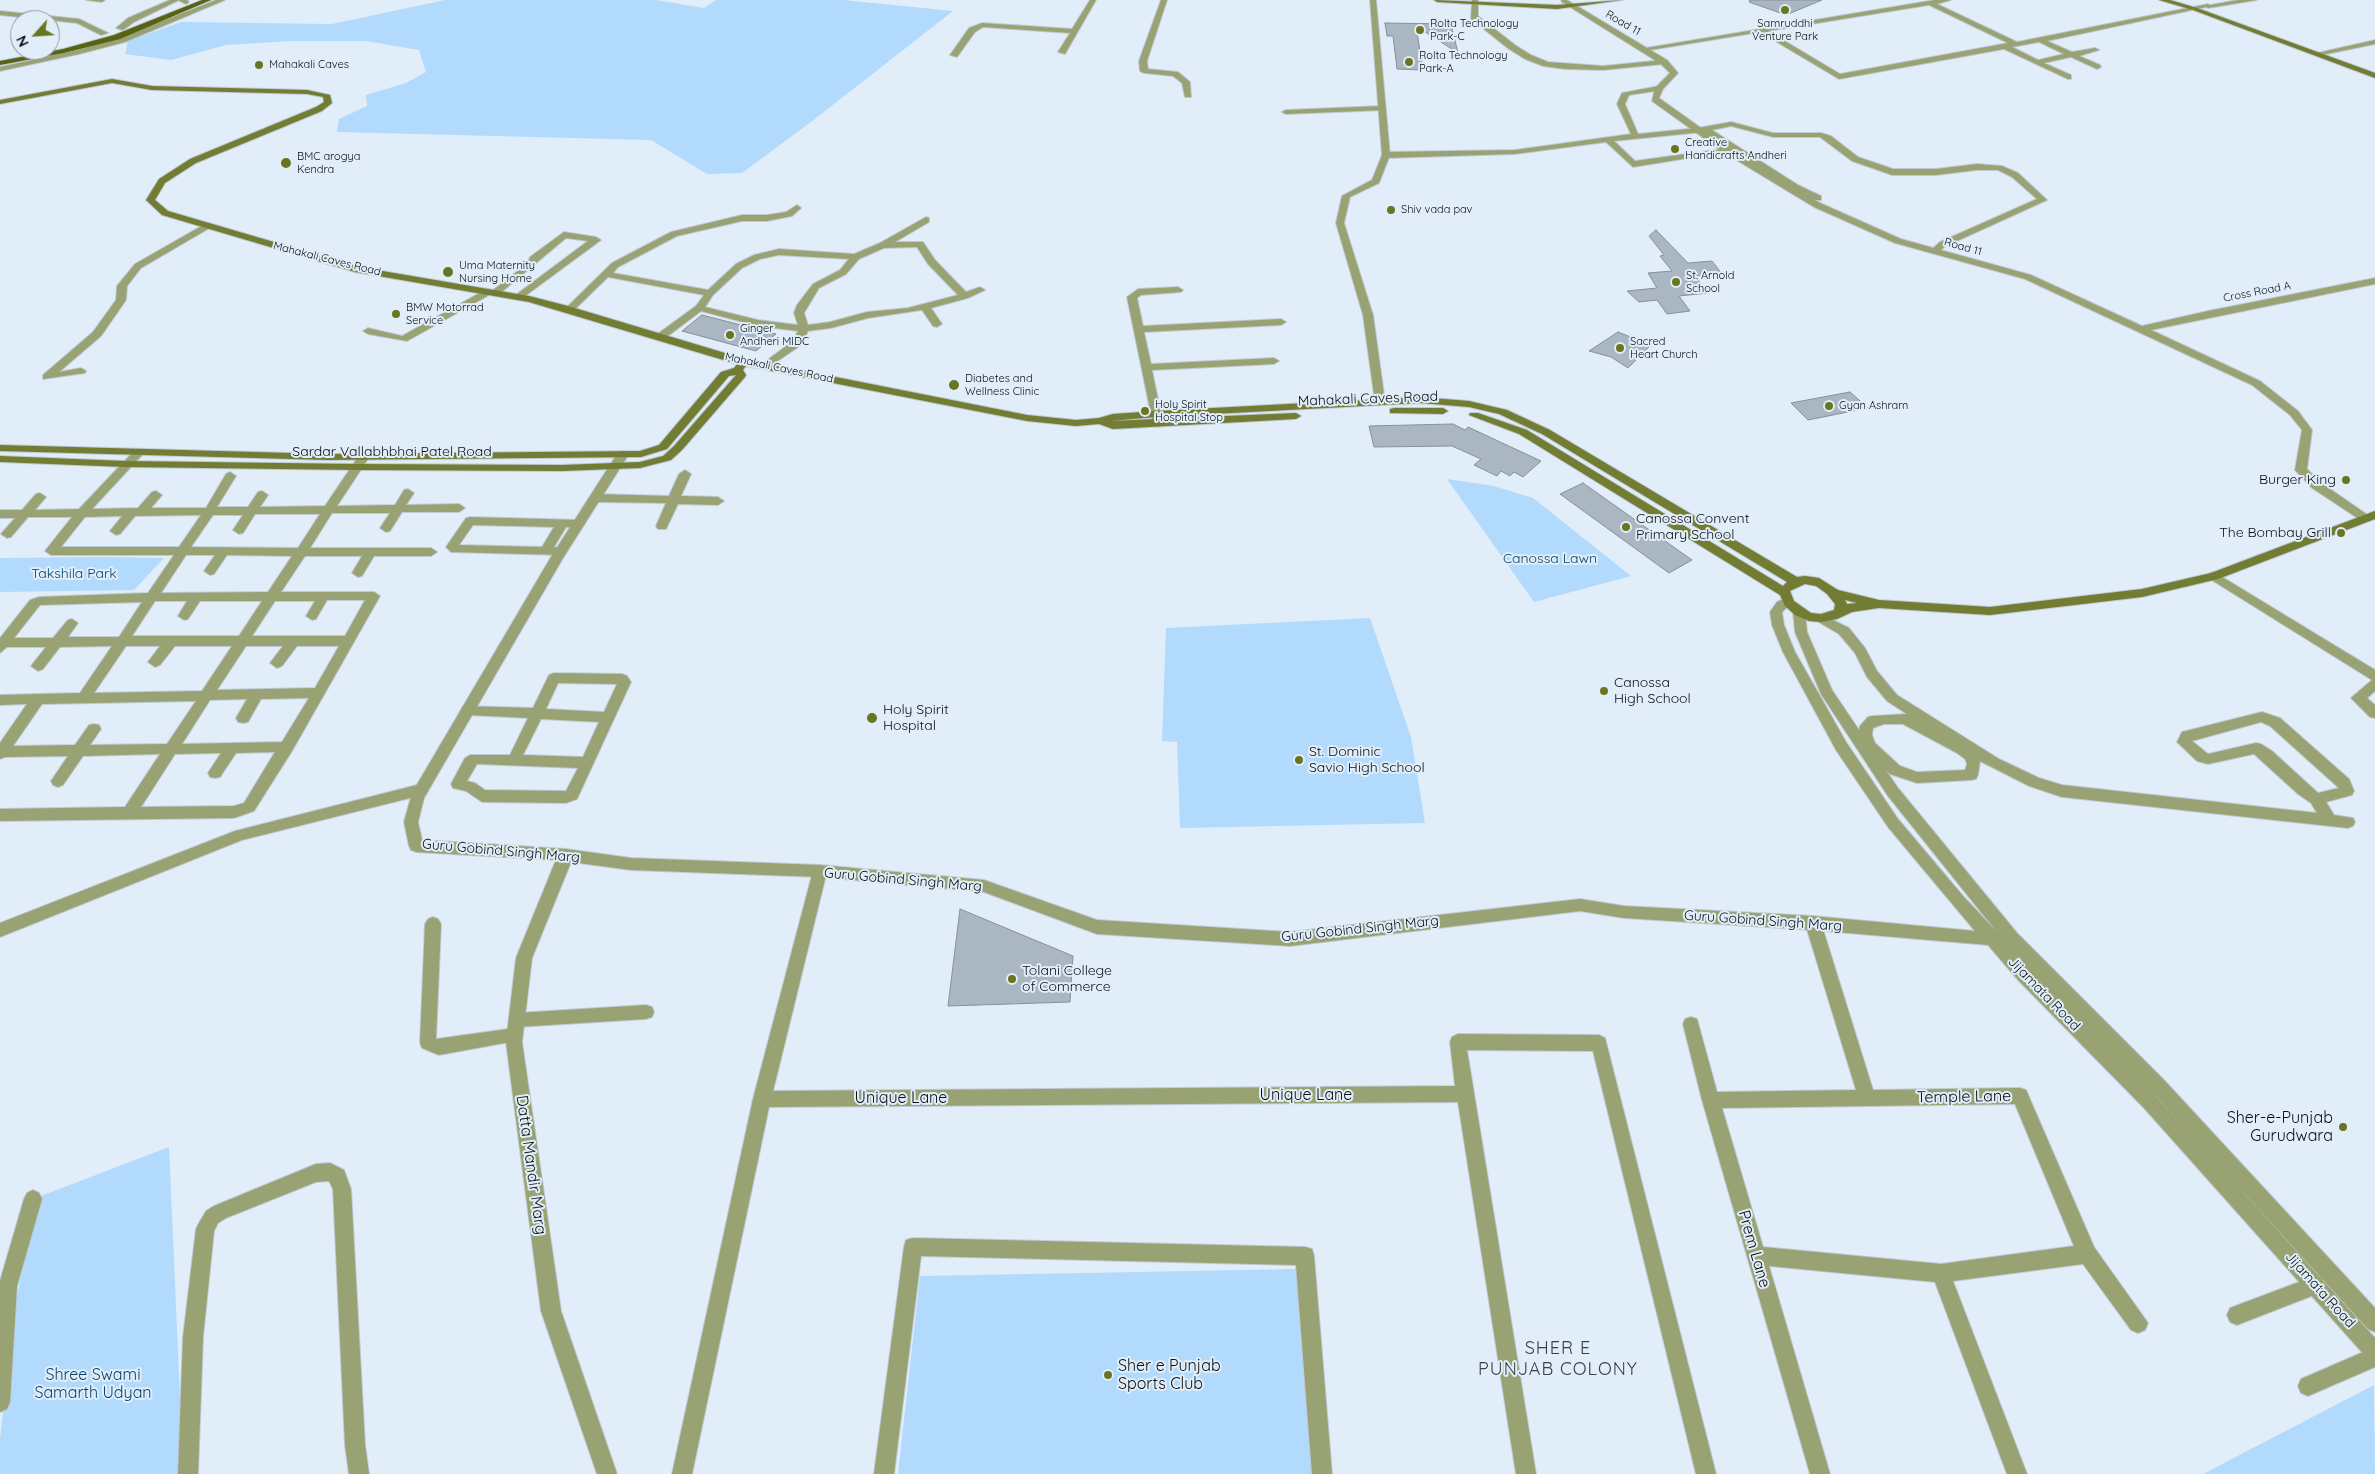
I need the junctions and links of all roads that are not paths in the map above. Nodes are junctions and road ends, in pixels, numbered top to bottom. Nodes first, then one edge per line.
1 (88, 0) edge
2 (102, 0) edge
3 (176, 0) edge
4 (208, 0) edge
5 (222, 0) edge
6 (1093, 0) edge
7 (1164, 0) edge
8 (1373, 0) edge
9 (1437, 0) edge
10 (1544, 0) edge
11 (1619, 0) edge
12 (1948, 0) edge
13 (2162, 0) edge
14 (2185, 0) edge
15 (2254, 0) edge
16 (186, 1) edge
17 (1475, 1) edge
18 (1928, 1) edge
19 (1567, 2) edge
20 (2208, 6) junction
21 (2195, 9) junction
22 (0, 13) edge
23 (120, 28) junction
24 (1076, 30) junction
25 (1761, 30) junction
26 (2081, 32) junction
27 (104, 33) junction
28 (2094, 38) dead end
29 (2040, 40) junction
30 (2375, 42) edge
31 (60, 44) edge
32 (2015, 44) junction
33 (2004, 46) junction
34 (1644, 49) junction
35 (2095, 50) dead end
36 (1062, 52) dead end
37 (2330, 52) junction
38 (2317, 54) junction
39 (954, 55) dead end
40 (2072, 55) junction
41 (1664, 62) junction
42 (2037, 62) junction
43 (0, 63) edge
44 (2097, 67) dead end
45 (2375, 68) edge
46 (0, 69) edge
47 (2375, 76) edge
48 (2068, 77) dead end
49 (1659, 88) junction
50 (1188, 96) dead end
51 (0, 102) edge
52 (1382, 108) junction
53 (1286, 112) dead end
54 (1700, 129) junction
55 (1634, 135) junction
56 (1608, 139) junction
57 (1726, 150) junction
58 (1386, 155) junction
59 (1818, 198) dead end
60 (797, 208) dead end
61 (2008, 213) junction
62 (926, 220) dead end
63 (208, 226) junction
64 (1936, 239) dead end
65 (883, 245) junction
66 (1935, 250) junction
67 (856, 257) junction
68 (605, 274) junction
69 (2375, 281) edge
70 (980, 290) dead end
71 (1178, 290) dead end
72 (491, 292) junction
73 (710, 293) junction
74 (965, 296) junction
75 (518, 297) junction
76 (925, 307) junction
77 (699, 308) junction
78 (570, 309) junction
79 (1281, 322) dead end
80 (937, 324) dead end
81 (804, 328) junction
82 (1138, 328) junction
83 (2144, 329) junction
84 (368, 331) dead end
85 (660, 337) junction
86 (1274, 360) dead end
87 (740, 366) junction
88 (766, 366) junction
89 (1146, 367) junction
90 (81, 372) dead end
91 (1380, 402) junction
92 (1157, 419) junction
93 (1100, 421) joint
94 (0, 448) edge
95 (139, 452) junction
96 (622, 454) junction
97 (0, 460) edge
98 (360, 461) junction
99 (126, 464) junction
100 (615, 466) junction
101 (685, 474) dead end
102 (230, 476) dead end
103 (408, 493) dead end
104 (156, 495) dead end
105 (262, 495) dead end
106 (40, 497) dead end
107 (595, 498) junction
108 (673, 500) junction
109 (718, 501) dead end
110 (459, 508) dead end
111 (331, 509) junction
112 (398, 509) junction
113 (252, 511) junction
114 (209, 512) junction
115 (0, 514) edge
116 (25, 514) junction
117 (81, 514) junction
118 (136, 514) junction
119 (2370, 516) edge
120 (562, 524) junction
121 (578, 524) junction
122 (662, 526) dead end
123 (386, 528) dead end
124 (239, 530) dead end
125 (116, 531) dead end
126 (7, 534) dead end
127 (184, 550) junction
128 (225, 550) junction
129 (304, 550) junction
130 (372, 551) junction
131 (545, 551) junction
132 (431, 552) dead end
133 (561, 552) junction
134 (210, 571) dead end
135 (358, 573) dead end
136 (2214, 576) junction
137 (1795, 582) junction
138 (1833, 593) junction
139 (324, 595) junction
140 (197, 596) junction
141 (274, 596) junction
142 (152, 597) junction
143 (1786, 597) junction
144 (1879, 604) junction
145 (1840, 611) junction
146 (1799, 612) junction
147 (184, 616) dead end
148 (312, 616) dead end
149 (1821, 618) junction
150 (72, 622) dead end
151 (244, 640) junction
152 (123, 641) junction
153 (171, 641) junction
154 (293, 641) junction
155 (349, 641) junction
156 (57, 642) junction
157 (1, 645) edge
158 (155, 662) dead end
159 (277, 663) dead end
160 (38, 666) dead end
161 (2375, 676) edge
162 (2375, 684) edge
163 (319, 694) junction
164 (257, 695) junction
165 (206, 696) junction
166 (84, 698) junction
167 (38, 699) junction
168 (0, 700) edge
169 (468, 710) junction
170 (536, 713) junction
171 (2375, 713) edge
172 (608, 717) junction
173 (243, 718) dead end
174 (1916, 720) junction
175 (94, 729) dead end
176 (286, 747) junction
177 (1867, 747) junction
178 (170, 748) junction
179 (232, 748) junction
180 (80, 750) junction
181 (0, 752) edge
182 (514, 760) junction
183 (588, 763) junction
184 (215, 774) dead end
185 (58, 781) dead end
186 (421, 790) junction
187 (2316, 798) junction
188 (129, 813) junction
189 (0, 815) edge
190 (2330, 820) junction
191 (2348, 822) dead end
192 (566, 855) junction
193 (820, 871) junction
194 (1813, 923) junction
195 (433, 924) dead end
196 (0, 930) edge
197 (2011, 938) junction
198 (1992, 939) junction
199 (646, 1012) dead end
200 (1691, 1024) dead end
201 (516, 1028) junction
202 (1465, 1094) junction
203 (1867, 1098) junction
204 (762, 1099) junction
205 (1711, 1100) junction
206 (2174, 1103) junction
207 (2157, 1111) junction
208 (33, 1199) dead end
209 (2087, 1254) junction
210 (1756, 1256) junction
211 (1942, 1273) junction
212 (2315, 1285) junction
213 (2237, 1315) dead end
214 (2375, 1322) edge
215 (2138, 1324) dead end
216 (2375, 1352) edge
217 (2375, 1357) edge
218 (2308, 1386) dead end
219 (0, 1400) edge
220 (188, 1474) edge
221 (359, 1474) edge
222 (607, 1474) edge
223 (682, 1474) edge
224 (884, 1474) edge
225 (1322, 1474) edge
226 (1526, 1474) edge
227 (1706, 1474) edge
228 (1820, 1474) edge
229 (2017, 1474) edge

1 - 2 street
3 - 23 street
4 - 43 main road
5 - 46 street
6 - 24 street
7 - 50 street
8 - 52 street
9 - 17 main road
10 - 19 main road
11 - 19 main road
12 - 18 street
13 - 21 main road
14 - 20 main road
15 - 20 street
16 - 23 main road
17 - 19 main road
17 - 41 street
18 - 25 street
18 - 32 street
19 - 34 street, Road 11
20 - 21 street
20 - 37 main road
21 - 26 street
21 - 38 main road
22 - 27 street
23 - 27 main road
24 - 36 street
24 - 39 street
25 - 33 street
25 - 34 street
26 - 28 street
26 - 29 street
27 - 31 main road
29 - 32 street
29 - 40 street
30 - 37 street
32 - 33 street
33 - 42 street
34 - 41 street, Road 11
35 - 40 street
37 - 38 street
37 - 45 main road
38 - 47 main road
40 - 42 street
40 - 44 street
41 - 49 street
42 - 48 street
49 - 54 street, Road 11
49 - 55 street
51 - 63 main road, Mahakali Caves Road
52 - 53 street
52 - 58 street
54 - 55 street
54 - 57 street, Road 11
54 - 59 street
54 - 61 street
55 - 56 street
56 - 57 street
56 - 58 street
57 - 66 street, Road 11
58 - 91 street
60 - 68 street
61 - 64 street
61 - 66 street
62 - 65 street
63 - 72 main road, Mahakali Caves Road
63 - 90 street
65 - 67 street
65 - 74 street
66 - 83 street, Road 11
67 - 73 street
67 - 81 street
68 - 73 street
68 - 78 street
69 - 83 street, Cross Road A
70 - 74 street
71 - 82 street
72 - 75 main road, Mahakali Caves Road
72 - 75 street
72 - 84 street
73 - 77 street
74 - 76 street
75 - 78 main road, Mahakali Caves Road
76 - 80 street
76 - 81 street
77 - 81 street
77 - 85 street
78 - 85 main road, Mahakali Caves Road
79 - 82 street
81 - 88 street
82 - 89 street
83 - 119 street, Road 11
85 - 87 main road, Mahakali Caves Road
86 - 89 street
87 - 88 main road, Mahakali Caves Road
87 - 96 main road, Sardar Vallabhbhai Patel Road
87 - 100 main road, Sardar Vallabhbhai Patel Road
88 - 93 main road, Mahakali Caves Road
89 - 92 street
91 - 92 main road, Mahakali Caves Road
91 - 137 main road, Mahakali Caves Road
92 - 93 main road, Mahakali Caves Road
92 - 143 main road, Mahakali Caves Road
94 - 95 main road, Sardar Vallabhbhai Patel Road
95 - 98 main road, Sardar Vallabhbhai Patel Road
95 - 99 street
96 - 98 main road, Sardar Vallabhbhai Patel Road
96 - 100 street, Guru Gobind Singh Marg
97 - 99 main road, Sardar Vallabhbhai Patel Road
98 - 99 main road, Sardar Vallabhbhai Patel Road
98 - 100 main road, Sardar Vallabhbhai Patel Road
98 - 111 street
99 - 117 street
100 - 107 street, Guru Gobind Singh Marg
101 - 108 street
102 - 114 street
103 - 112 street
104 - 118 street
105 - 113 street
106 - 116 street
107 - 108 street
107 - 121 street, Guru Gobind Singh Marg
108 - 109 street
108 - 122 street
110 - 112 street
111 - 112 street
111 - 113 street
111 - 129 street
112 - 123 street
113 - 114 street
113 - 124 street
114 - 118 street
114 - 127 street
115 - 116 street
116 - 117 street
116 - 126 street
117 - 118 street
117 - 127 street
118 - 125 street
119 - 136 main road
120 - 121 street
120 - 131 street
120 - 131 street
121 - 133 street, Guru Gobind Singh Marg
127 - 128 street
127 - 142 street
128 - 129 street
128 - 134 street
129 - 130 street
129 - 141 street
130 - 132 street
130 - 135 street
131 - 133 street
133 - 169 street, Guru Gobind Singh Marg
136 - 144 main road
136 - 161 street
137 - 138 main road
137 - 143 main road
138 - 144 main road
138 - 145 main road
139 - 141 street
139 - 148 street
139 - 155 street
140 - 141 street
140 - 142 street
140 - 147 street
141 - 151 street
142 - 152 street
142 - 157 street
143 - 146 main road
143 - 198 street, Jijamata Road
144 - 145 main road
145 - 149 main road
146 - 149 main road
146 - 177 street, Jijamata Road
149 - 174 street
150 - 156 street
151 - 153 street
151 - 154 street
151 - 165 street
152 - 153 street
152 - 156 street
152 - 166 street
153 - 158 street
154 - 155 street
154 - 159 street
155 - 163 street
156 - 157 street
156 - 160 street
162 - 171 street
163 - 164 street
163 - 176 street
164 - 165 street
164 - 173 street
165 - 166 street
165 - 178 street
166 - 167 street
167 - 168 street
167 - 181 street
169 - 170 street
169 - 186 street, Guru Gobind Singh Marg
170 - 172 street
170 - 172 street
170 - 182 street
172 - 183 street
174 - 177 street
174 - 177 street
174 - 190 street
175 - 180 street
176 - 179 street
176 - 188 street
177 - 197 street, Jijamata Road
178 - 179 street
178 - 180 street
178 - 188 street
179 - 184 street
180 - 181 street
180 - 185 street
182 - 183 street
182 - 183 street
186 - 192 street, Guru Gobind Singh Marg
186 - 196 street
187 - 187 street
187 - 190 street
188 - 189 street
190 - 191 street
192 - 193 street, Guru Gobind Singh Marg
192 - 201 street, Datta Mandir Marg
193 - 194 street, Guru Gobind Singh Marg
193 - 204 street
194 - 198 street, Guru Gobind Singh Marg
194 - 203 street
195 - 201 street
197 - 198 street, Guru Gobind Singh Marg
197 - 206 street, Jijamata Road
198 - 207 street, Jijamata Road
199 - 201 street
200 - 205 street, Prem Lane
201 - 222 street, Datta Mandir Marg
202 - 204 street, Unique Lane
202 - 226 street
202 - 227 street
203 - 205 street, Temple Lane
203 - 209 street, Temple Lane
204 - 223 street
205 - 210 street, Prem Lane
206 - 207 street
206 - 214 street, Jijamata Road
207 - 212 street, Jijamata Road
208 - 219 street
209 - 211 street
209 - 215 street, Temple Lane
210 - 211 street
210 - 228 street, Prem Lane
211 - 229 street
212 - 213 street
212 - 216 street, Jijamata Road
217 - 218 street
220 - 221 street
224 - 225 street

